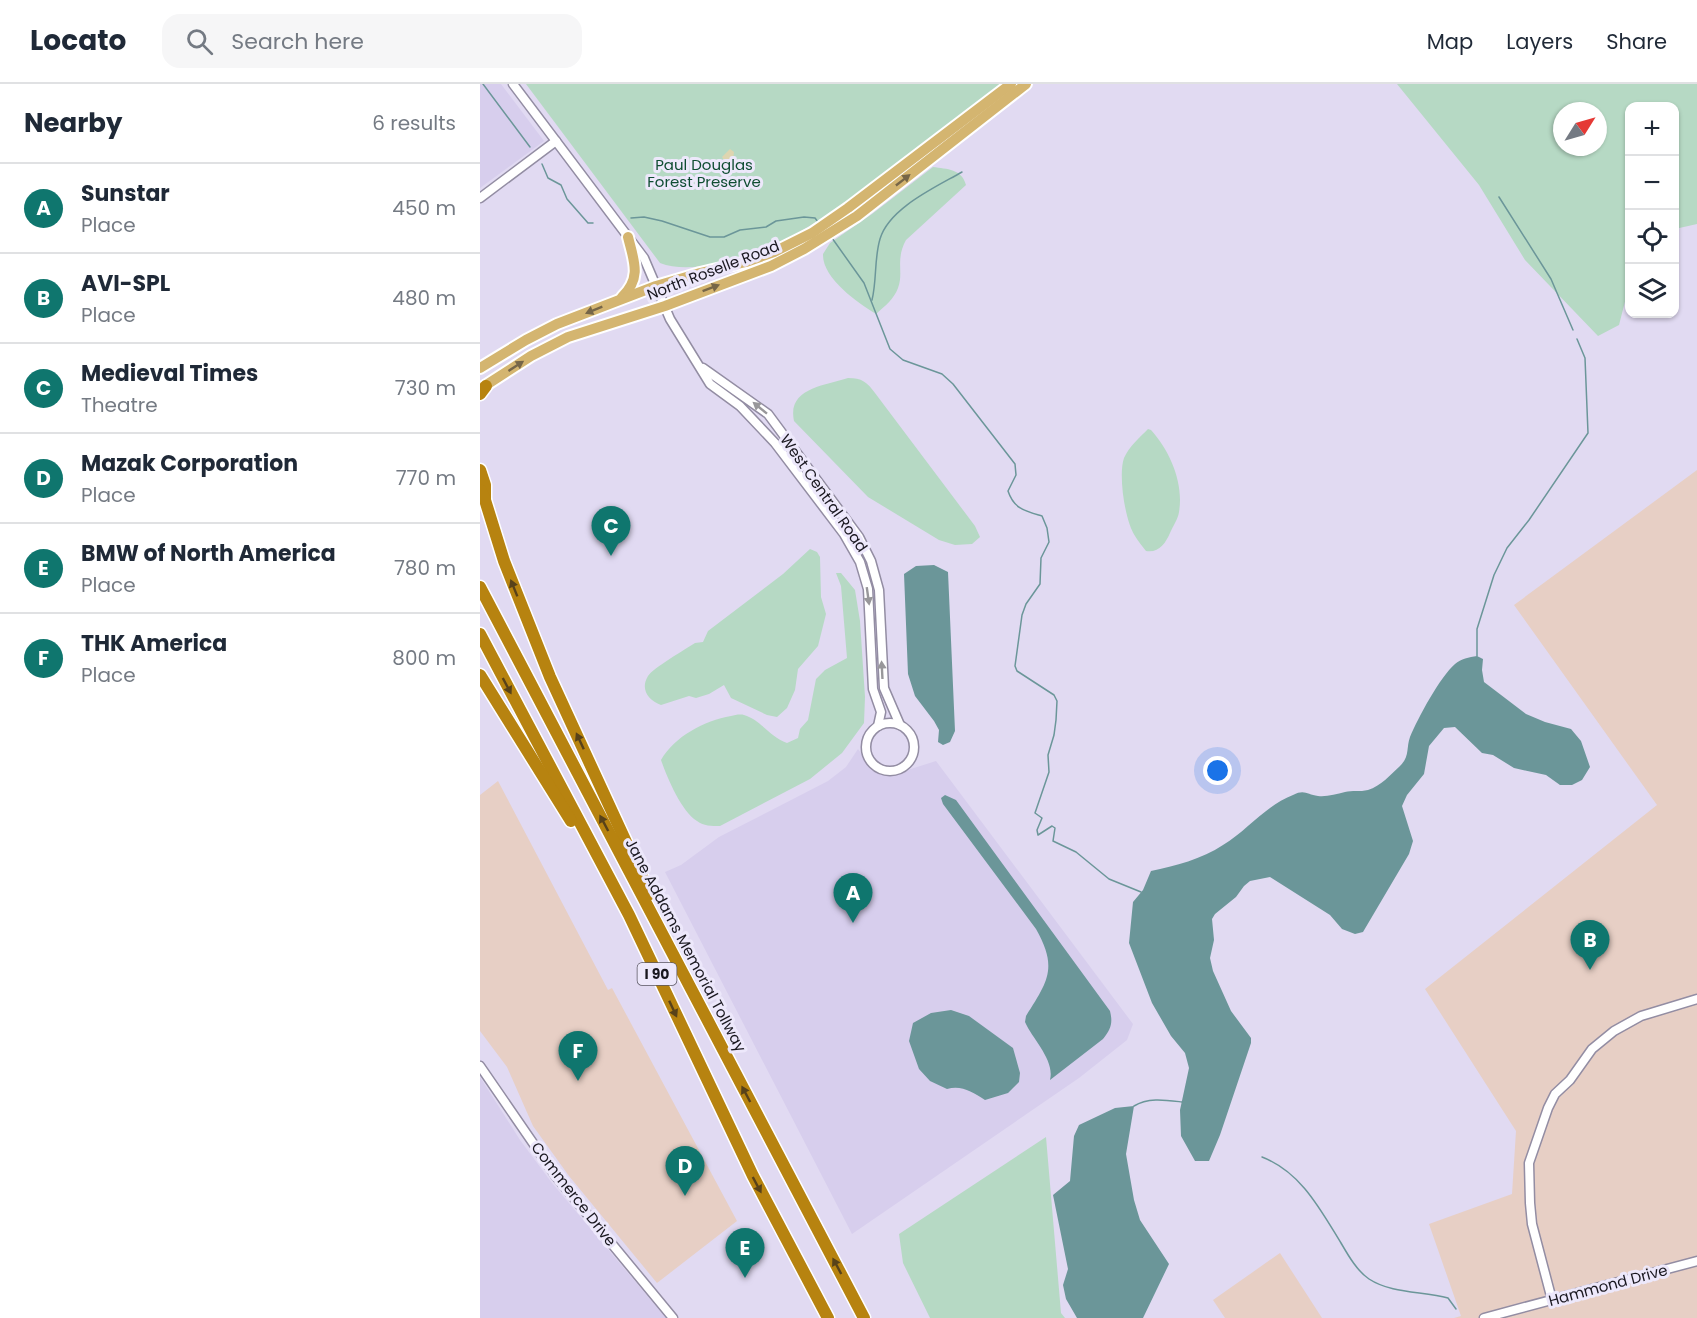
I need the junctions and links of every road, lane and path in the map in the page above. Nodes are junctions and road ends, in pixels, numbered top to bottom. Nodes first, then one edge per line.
1 (513, 84) edge
2 (1011, 84) edge
3 (1026, 84) edge
4 (556, 141) junction
5 (480, 198) edge
6 (628, 237) junction
7 (657, 286) junction
8 (620, 300) junction
9 (664, 306) junction
10 (700, 366) junction
11 (480, 368) edge
12 (482, 390) edge
13 (784, 435) junction
14 (775, 443) junction
15 (480, 470) edge
16 (483, 495) edge
17 (832, 501) junction
18 (823, 507) junction
19 (873, 567) junction
20 (862, 570) junction
21 (480, 587) edge
22 (480, 634) edge
23 (480, 675) edge
24 (900, 725) junction
25 (878, 726) junction
26 (629, 915) junction
27 (1697, 999) edge
28 (710, 1024) junction
29 (480, 1066) edge
30 (1697, 1261) edge
31 (1552, 1300) junction
32 (673, 1318) edge
33 (828, 1318) edge
34 (864, 1318) edge
35 (1484, 1318) edge

1 - 4 street, West Central Road
2 - 7 main road, North Roselle Road
9 -> 3 main road, North Roselle Road
4 - 5 street
4 - 6 street, West Central Road
6 - 7 street, West Central Road
6 - 8 main road
7 - 8 main road, North Roselle Road
7 - 9 street, West Central Road
8 -> 11 main road, North Roselle Road
9 - 10 street, West Central Road
12 -> 9 main road, North Roselle Road
13 -> 10 street, West Central Road
10 - 14 street, West Central Road
13 - 14 street
13 - 17 street, West Central Road
14 - 18 street, West Central Road
15 - 16 highway
28 -> 16 highway
17 - 18 street
17 - 19 street, West Central Road
18 - 20 street, West Central Road
19 - 20 street
24 -> 19 street, West Central Road
20 -> 25 street, West Central Road
28 -> 21 highway, Jane Addams Memorial Tollway / I 90
22 -> 26 highway, I 90
23 - 26 highway
24 - 25 street
24 - 25 street
26 -> 33 highway, I 90
27 - 31 street
34 -> 28 highway, Jane Addams Memorial Tollway / I 90
29 - 32 street, Commerce Drive
30 - 31 street, Hammond Drive
31 - 35 street, Hammond Drive

